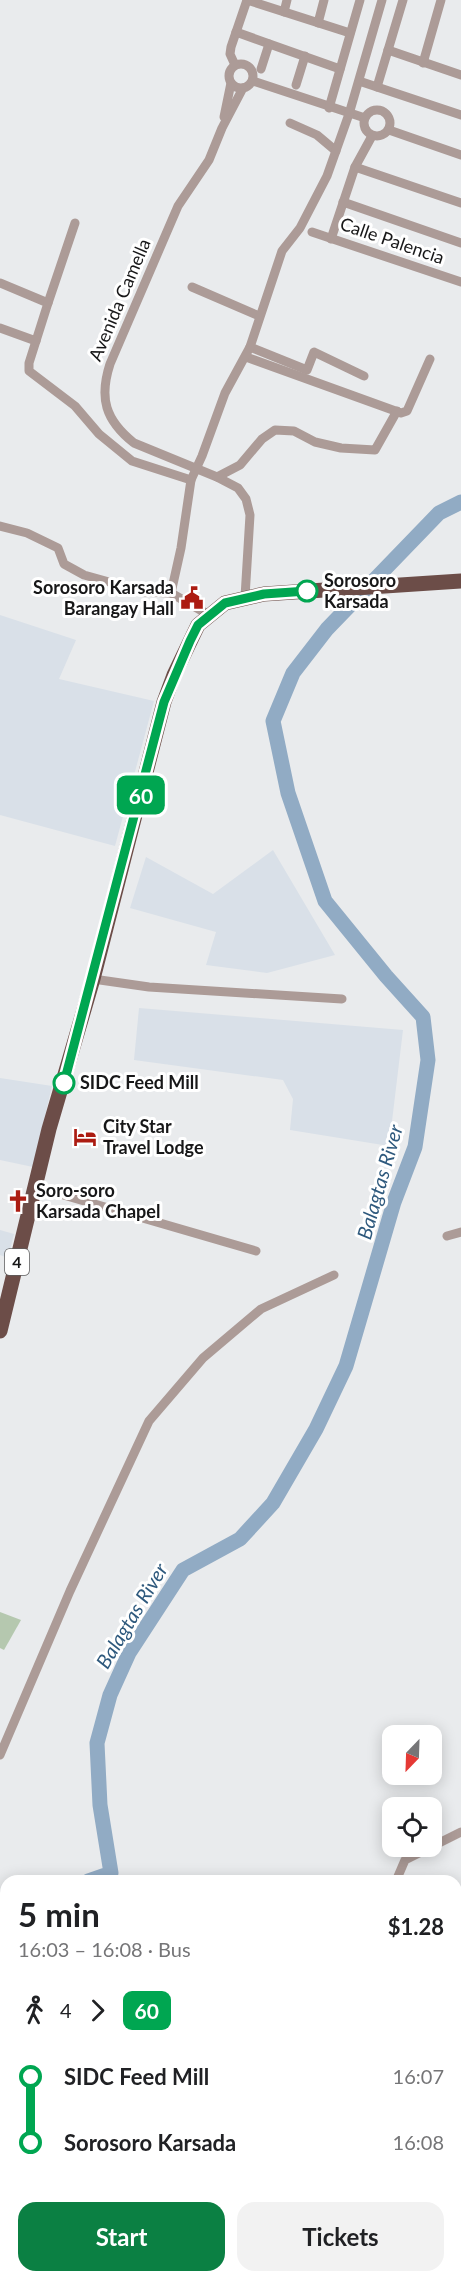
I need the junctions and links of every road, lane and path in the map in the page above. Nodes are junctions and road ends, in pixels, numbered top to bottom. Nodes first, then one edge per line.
1 (247, 0) edge
2 (287, 0) edge
3 (324, 0) edge
4 (360, 0) edge
5 (382, 0) edge
6 (403, 0) edge
7 (441, 0) edge
8 (284, 12) junction
9 (318, 23) junction
10 (236, 32) junction
11 (350, 33) junction
12 (269, 44) junction
13 (388, 50) junction
14 (305, 56) junction
15 (423, 63) junction
16 (235, 65) junction
17 (261, 69) dead end
18 (340, 69) junction
19 (460, 73) edge
20 (253, 81) junction
21 (362, 82) dead end
22 (231, 83) junction
23 (296, 85) dead end
24 (377, 87) junction
25 (243, 88) junction
26 (389, 90) junction
27 (329, 108) junction
28 (381, 110) junction
29 (348, 114) junction
30 (461, 115) edge
31 (365, 118) junction
32 (290, 123) dead end
33 (222, 128) junction
34 (389, 130) junction
35 (372, 136) junction
36 (336, 151) junction
37 (461, 155) edge
38 (354, 167) junction
39 (343, 202) junction
40 (461, 203) edge
41 (75, 223) dead end
42 (312, 232) dead end
43 (332, 238) junction
44 (461, 243) edge
45 (461, 282) edge
46 (0, 283) edge
47 (192, 286) dead end
48 (48, 303) junction
49 (259, 316) junction
50 (0, 328) edge
51 (36, 342) junction
52 (250, 347) junction
53 (246, 357) junction
54 (430, 359) dead end
55 (364, 376) dead end
56 (397, 411) junction
57 (196, 468) junction
58 (217, 477) junction
59 (192, 480) junction
60 (0, 526) edge
61 (461, 581) edge
62 (171, 593) junction
63 (245, 597) junction
64 (208, 615) junction
65 (93, 978) junction
66 (342, 999) dead end
67 (36, 1187) junction
68 (461, 1233) edge
69 (447, 1236) dead end
70 (256, 1251) dead end
71 (334, 1275) dead end
72 (0, 1331) edge
73 (0, 1755) edge
74 (461, 1832) edge
75 (399, 1875) edge

1 - 8 street
1 - 10 street
2 - 8 street
3 - 9 street
4 - 11 street
5 - 29 street
6 - 13 street
7 - 15 street
8 - 9 street
9 - 11 street
10 - 12 street
10 - 16 street
11 - 18 street
12 - 14 street
12 - 17 street
13 - 15 street
13 - 24 street
14 - 18 street
14 - 23 street
15 - 19 street
16 - 20 street
16 - 22 street
18 - 27 street
20 - 25 street
20 - 27 street
21 - 24 street
22 - 25 street
22 - 33 street, Avenida Camella
24 - 26 street
25 - 33 street, Avenida Camella
26 - 28 street
26 - 30 street
27 - 29 street
28 - 31 street
28 - 34 street
29 - 31 street
29 - 36 street
31 - 35 street
32 - 36 street
33 - 57 street, Avenida Camella
34 - 35 street
34 - 37 street
35 - 38 street
36 - 49 street
38 - 39 street
38 - 40 street
39 - 43 street
39 - 44 street
41 - 48 street
42 - 43 street, Calle Palencia
43 - 45 street, Calle Palencia
46 - 48 street
47 - 49 street
48 - 51 street
49 - 52 street
50 - 51 street
51 - 59 street
52 - 53 street
52 - 55 street
53 - 56 street
53 - 57 street
54 - 56 street
56 - 58 street
57 - 58 street, Avenida Camella
57 - 59 street
58 - 63 street, Avenida Camella
59 - 62 street
60 - 62 street
61 - 63 highway, 4
62 - 64 street
63 - 64 highway, 4
64 - 65 highway, 4
65 - 66 street
65 - 67 highway, 4
67 - 70 street
67 - 72 highway, 4
68 - 69 street
71 - 73 street
74 - 75 street

